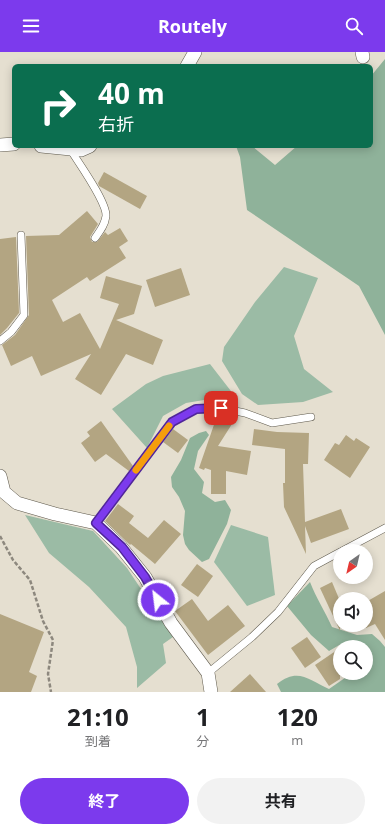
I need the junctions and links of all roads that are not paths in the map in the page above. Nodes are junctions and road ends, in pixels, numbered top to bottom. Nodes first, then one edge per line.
1 (195, 52) edge
2 (188, 64) edge
3 (12, 144) edge
4 (0, 145) edge
5 (60, 148) edge
6 (86, 148) edge
7 (70, 149) junction
8 (21, 235) dead end
9 (95, 238) dead end
10 (0, 341) edge
11 (312, 417) dead end
12 (0, 476) edge
13 (96, 523) junction
14 (384, 529) edge
15 (355, 544) edge
16 (333, 555) edge
17 (208, 673) junction
18 (211, 692) edge

1 - 2 street
3 - 4 street
5 - 7 street
6 - 7 street
7 - 9 lane
8 - 10 lane
11 - 13 lane
12 - 13 street
13 - 17 street
14 - 15 lane
16 - 17 lane
17 - 18 street

